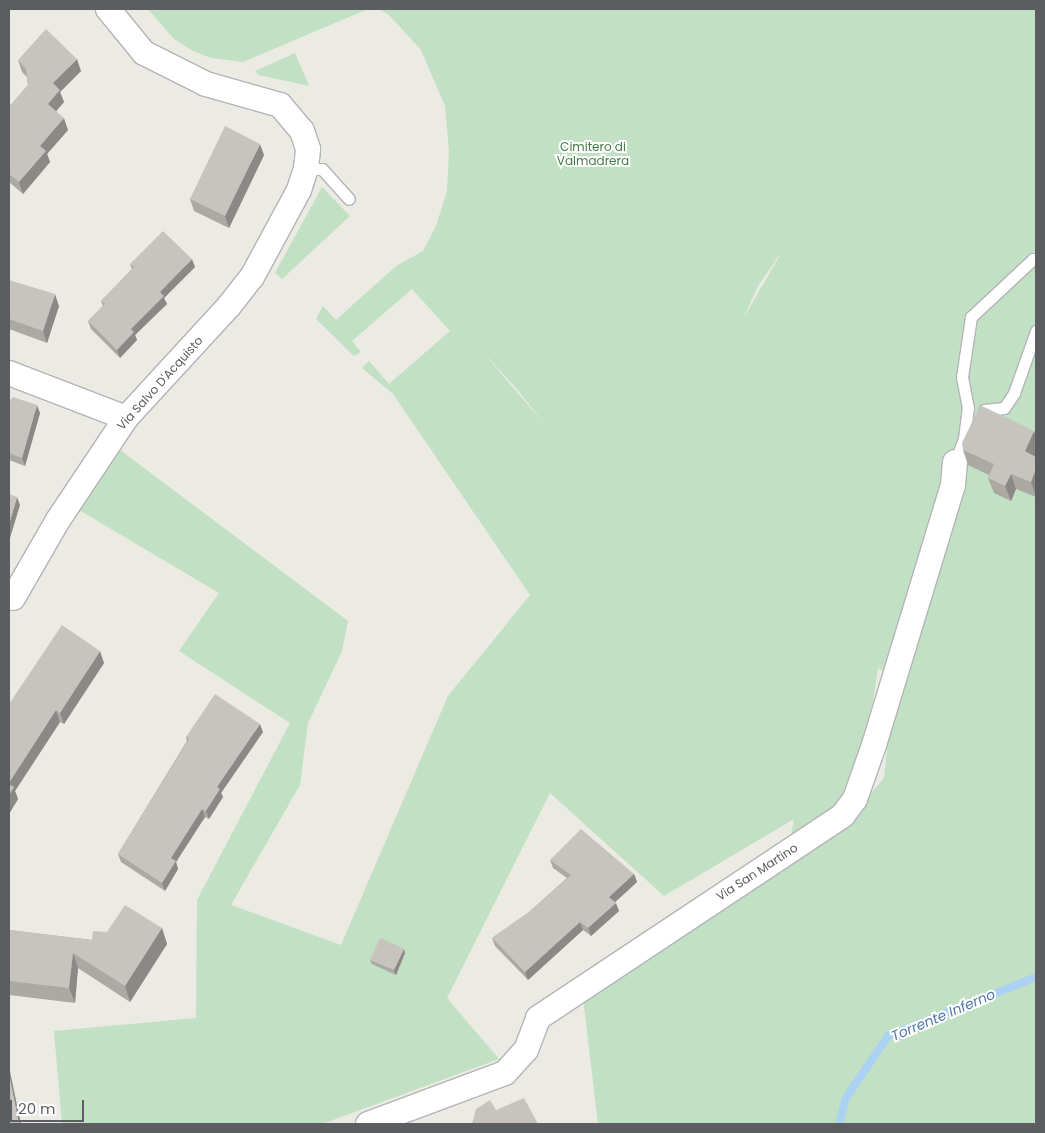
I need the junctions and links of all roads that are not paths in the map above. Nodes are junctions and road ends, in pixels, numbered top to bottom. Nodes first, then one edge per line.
1 (108, 9) edge
2 (306, 169) junction
3 (349, 199) dead end
4 (1036, 259) edge
5 (1036, 331) edge
6 (9, 373) edge
7 (984, 410) edge
8 (126, 418) junction
9 (955, 462) joint
10 (12, 598) dead end
11 (368, 1124) edge

1 - 2 street, Via Salvo D'Acquisto
2 - 3 lane
2 - 8 street, Via Salvo D'Acquisto
4 - 9 lane
5 - 7 lane
6 - 8 street
8 - 10 street, Via Salvo D'Acquisto
9 - 11 street, Via San Martino

